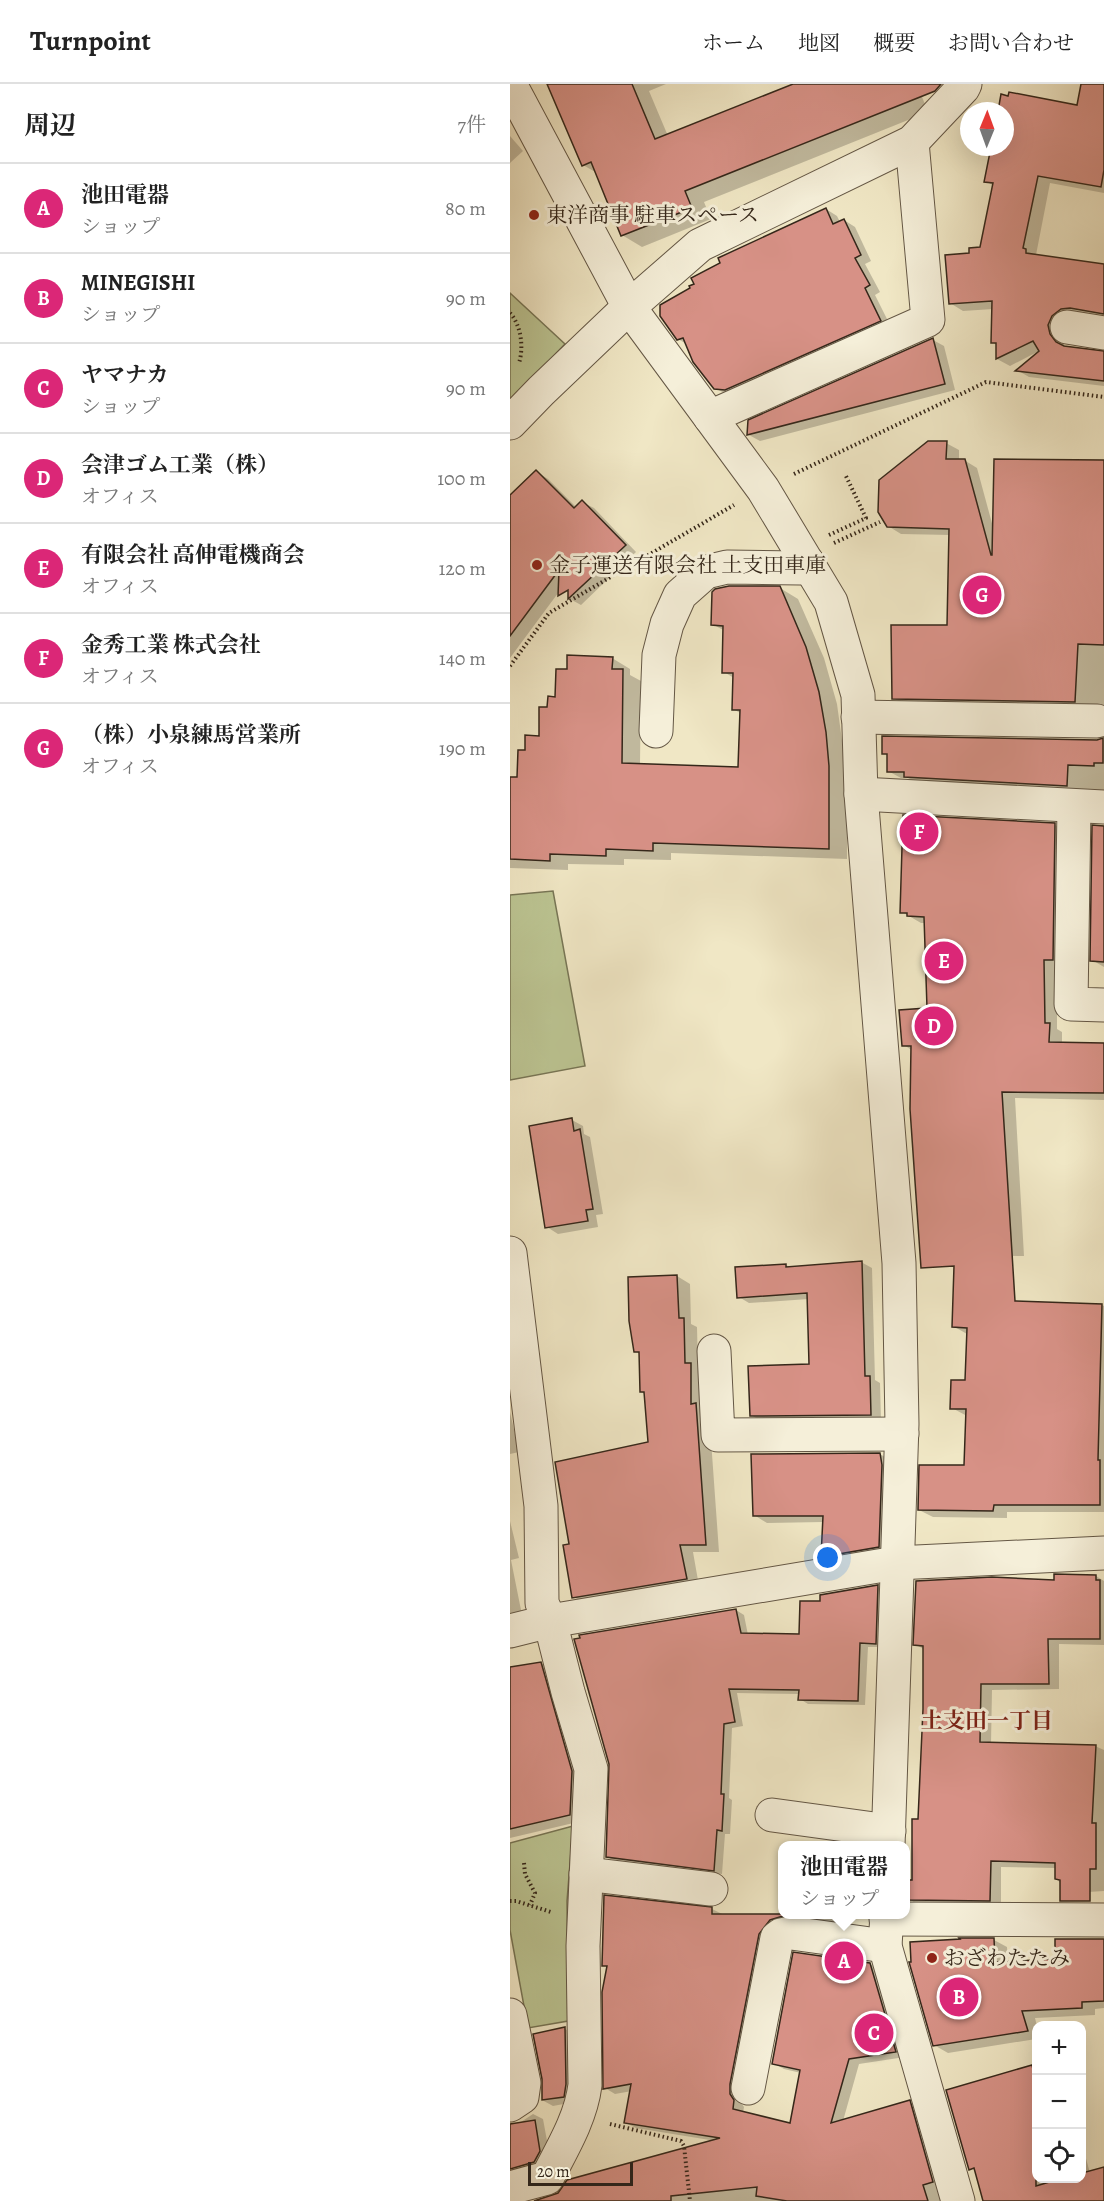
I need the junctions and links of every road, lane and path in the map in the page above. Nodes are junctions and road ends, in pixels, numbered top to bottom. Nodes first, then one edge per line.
1 (510, 84) edge
2 (964, 84) edge
3 (912, 141) junction
4 (629, 307) junction
5 (510, 313) edge
6 (1067, 327) dead end
7 (1104, 333) edge
8 (517, 371) dead end
9 (1104, 397) edge
10 (710, 417) junction
11 (510, 423) edge
12 (845, 474) dead end
13 (763, 489) junction
14 (880, 522) dead end
15 (815, 554) junction
16 (510, 666) edge
17 (858, 717) junction
18 (1097, 722) dead end
19 (656, 731) dead end
20 (861, 794) junction
21 (1089, 807) edge
22 (1104, 1005) edge
23 (511, 1264) edge
24 (714, 1351) dead end
25 (902, 1434) junction
26 (523, 1469) edge
27 (1104, 1553) edge
28 (896, 1563) junction
29 (550, 1621) junction
30 (510, 1631) edge
31 (772, 1815) dead end
32 (889, 1838) edge
33 (524, 1863) dead end
34 (586, 1874) junction
35 (711, 1888) dead end
36 (510, 1901) edge
37 (530, 1905) junction
38 (584, 1917) junction
39 (1104, 1920) edge
40 (886, 1927) edge
41 (510, 2015) edge
42 (748, 2088) dead end
43 (510, 2106) edge
44 (577, 2117) junction
45 (510, 2188) edge
46 (690, 2201) edge
47 (958, 2201) edge

1 - 4 street
2 - 3 street
3 - 4 street
3 - 10 street
4 - 10 street
4 - 11 street
5 - 8 path
6 - 7 street
9 - 13 path
10 - 13 street
12 - 15 path
13 - 15 street
13 - 16 path
14 - 15 path
15 - 17 street
15 - 19 street
17 - 18 street
17 - 20 street
20 - 21 street
20 - 25 street
21 - 22 street
23 - 26 street
24 - 25 street
25 - 28 street
26 - 29 street
27 - 28 street
28 - 29 street
28 - 32 street
29 - 30 street
29 - 34 street
31 - 32 street
33 - 37 path
34 - 35 street
34 - 38 street
36 - 37 path
37 - 38 path
38 - 44 street
39 - 40 street
40 - 42 street
40 - 47 street
41 - 43 street
44 - 45 street
44 - 46 path

